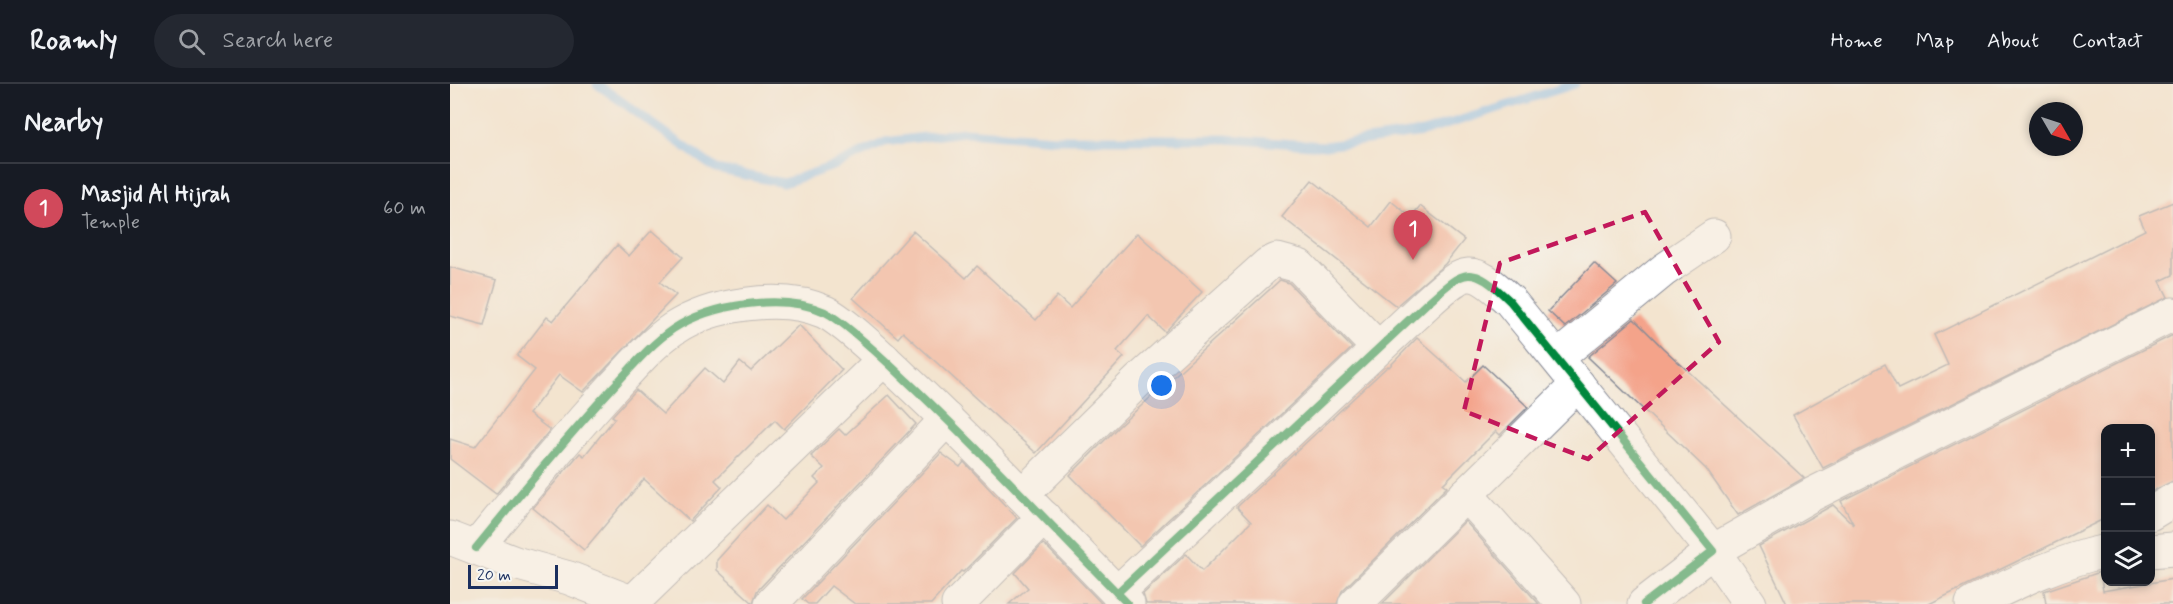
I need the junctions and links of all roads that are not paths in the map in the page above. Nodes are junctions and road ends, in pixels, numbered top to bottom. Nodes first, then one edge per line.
1 (1714, 236) dead end
2 (2173, 314) edge
3 (1378, 348) junction
4 (1558, 357) junction
5 (884, 359) junction
6 (1578, 384) junction
7 (947, 419) junction
8 (1466, 494) junction
9 (2173, 500) edge
10 (1033, 506) junction
11 (2155, 511) edge
12 (463, 543) edge
13 (2173, 549) edge
14 (1713, 551) junction
15 (2155, 551) edge
16 (2101, 552) edge
17 (1122, 598) edge
18 (634, 603) edge
19 (771, 604) edge
20 (958, 604) edge
21 (1355, 604) edge
22 (1564, 604) edge
23 (1644, 604) edge
24 (1750, 604) edge
25 (1972, 604) edge

1 - 4 street
2 - 14 street
3 - 4 street
3 - 10 street
3 - 17 street
4 - 6 street
5 - 7 street
5 - 12 street
5 - 18 street
6 - 8 street
6 - 14 street
7 - 10 street
7 - 19 street
8 - 21 street
8 - 22 street
9 - 11 street
10 - 17 street
10 - 20 street
12 - 18 street
13 - 15 street
14 - 23 street
14 - 24 street
16 - 25 street

